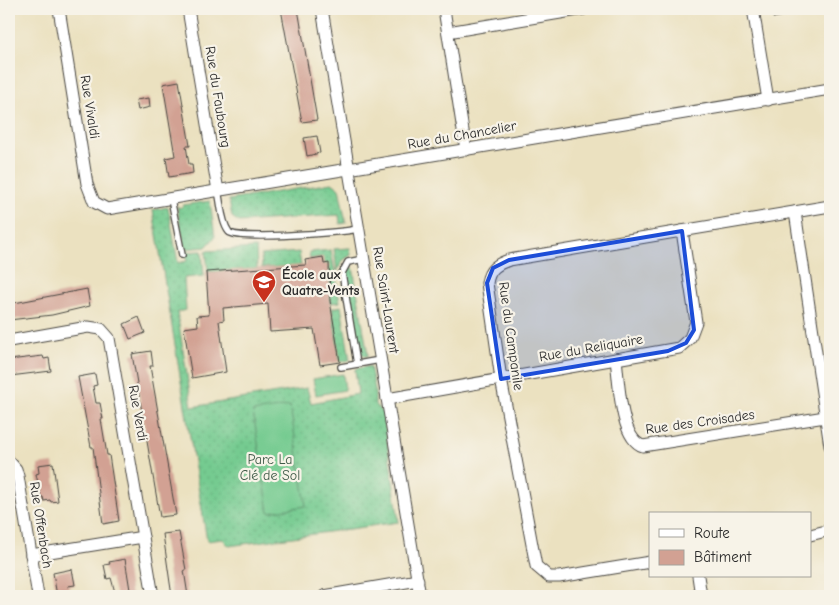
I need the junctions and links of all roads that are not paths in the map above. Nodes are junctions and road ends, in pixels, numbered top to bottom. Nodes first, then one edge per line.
1 (59, 9) edge
2 (188, 9) edge
3 (322, 9) edge
4 (444, 9) edge
5 (584, 9) edge
6 (753, 9) edge
7 (448, 32) junction
8 (830, 89) edge
9 (768, 100) junction
10 (466, 150) junction
11 (349, 170) junction
12 (218, 191) junction
13 (172, 199) junction
14 (99, 206) joint
15 (830, 206) edge
16 (795, 212) junction
17 (359, 229) junction
18 (682, 231) junction
19 (182, 255) dead end
20 (364, 259) junction
21 (9, 341) edge
22 (616, 359) junction
23 (380, 360) junction
24 (357, 364) junction
25 (341, 367) dead end
26 (501, 378) junction
27 (386, 400) junction
28 (825, 417) junction
29 (830, 446) edge
30 (9, 461) edge
31 (830, 530) edge
32 (812, 534) edge
33 (143, 537) junction
34 (31, 556) junction
35 (649, 562) edge
36 (698, 578) edge
37 (418, 580) junction
38 (38, 596) edge
39 (152, 596) edge
40 (324, 596) edge
41 (420, 596) edge
42 (701, 596) edge

1 - 14 street, Rue Vivaldi
2 - 12 street, Rue du Faubourg
3 - 11 street, Rue Saint-Laurent
4 - 7 street
5 - 7 street
6 - 9 street
7 - 10 street
8 - 9 street, Rue du Chancelier
9 - 10 street, Rue du Chancelier
10 - 11 street, Rue du Chancelier
11 - 12 street, Rue du Chancelier
11 - 17 street, Rue Saint-Laurent
12 - 13 street, Rue du Chancelier
12 - 17 lane
13 - 14 street, Rue du Chancelier
13 - 19 lane
15 - 16 street, Rue du Campanile
16 - 18 street, Rue du Campanile
16 - 28 street
17 - 20 street, Rue Saint-Laurent
18 - 22 street, Rue du Reliquaire
18 - 26 street, Rue du Campanile
20 - 23 street, Rue Saint-Laurent
20 - 24 lane
21 - 33 street, Rue Verdi
22 - 26 street, Rue du Reliquaire
22 - 28 street, Rue des Croisades
23 - 24 lane
23 - 27 street, Rue Saint-Laurent
24 - 25 lane
26 - 27 street, Rue du Reliquaire
26 - 35 street, Rue du Campanile
27 - 37 street, Rue Saint-Laurent
28 - 29 street
30 - 34 street, Rue Offenbach
31 - 32 street
33 - 34 street
33 - 39 street, Rue Verdi
34 - 38 street, Rue Offenbach
36 - 42 street
37 - 40 street
37 - 41 street, Rue Saint-Laurent

